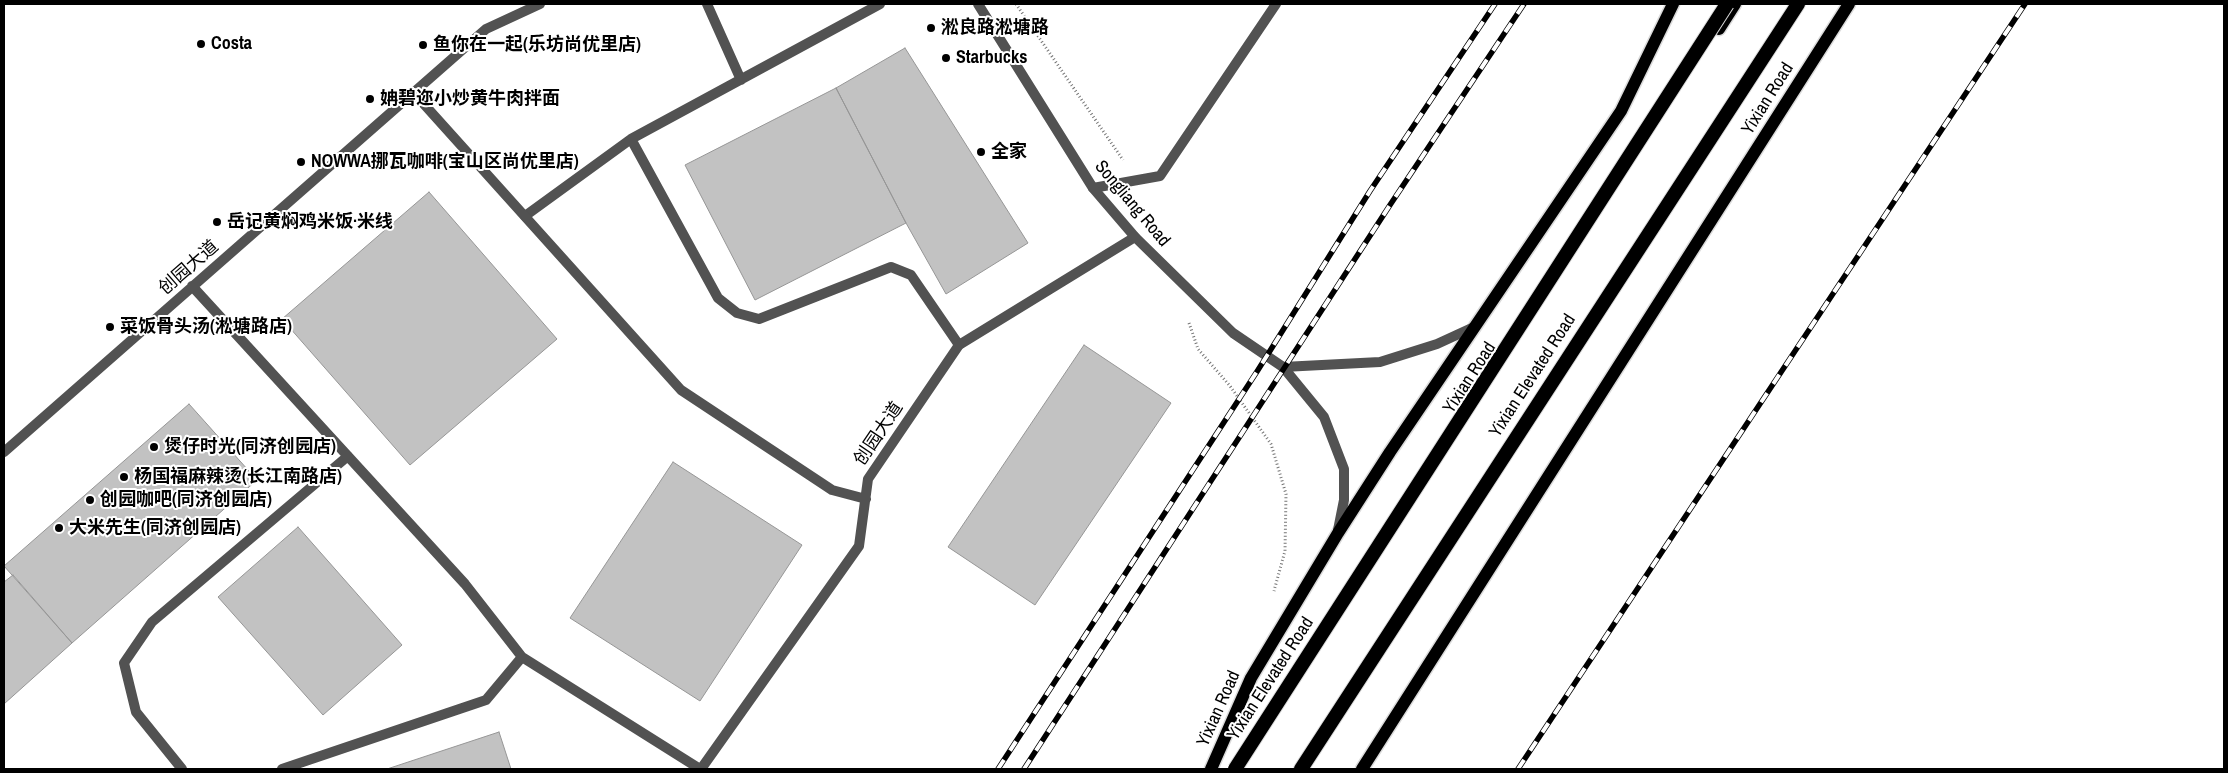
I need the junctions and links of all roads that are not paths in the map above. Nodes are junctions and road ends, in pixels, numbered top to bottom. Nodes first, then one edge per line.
1 (540, 4) edge
2 (707, 4) edge
3 (880, 4) edge
4 (978, 4) edge
5 (1276, 4) edge
6 (1673, 4) edge
7 (1722, 4) edge
8 (1727, 4) edge
9 (1736, 4) edge
10 (1798, 4) edge
11 (1849, 4) edge
12 (1712, 26) junction
13 (741, 80) junction
14 (413, 92) junction
15 (631, 139) junction
16 (1093, 188) junction
17 (525, 216) junction
18 (1135, 237) junction
19 (192, 286) junction
20 (1474, 328) junction
21 (959, 345) junction
22 (1283, 367) junction
23 (4, 452) edge
24 (348, 456) junction
25 (866, 499) junction
26 (1338, 533) junction
27 (522, 656) junction
28 (182, 769) edge
29 (282, 769) edge
30 (701, 769) edge
31 (1211, 769) edge
32 (1230, 769) edge
33 (1235, 769) edge
34 (1302, 769) edge
35 (1362, 769) edge

1 - 14 street, 创园大道
2 - 13 street
3 - 13 street
4 - 16 street, Songliang Road
5 - 16 street
6 - 20 main road, Yixian Road
7 - 12 highway, bridge
8 - 12 highway, Yixian Elevated Road, bridge
9 - 32 main road, Yixian Road
10 - 34 highway, Yixian Elevated Road
11 - 35 main road, Yixian Road
12 - 33 highway, Yixian Elevated Road, bridge
13 - 15 street
14 - 17 street
14 - 19 street, 创园大道
15 - 17 street
15 - 21 street
16 - 18 street, Songliang Road
17 - 25 street
18 - 21 street, 创园大道
18 - 22 street, Songliang Road
19 - 23 street, 创园大道
19 - 24 street
20 - 22 street
20 - 26 main road, Yixian Road
21 - 25 street, 创园大道
22 - 26 street, Songliang Road
24 - 27 street
24 - 28 street
25 - 30 street, 创园大道
26 - 31 main road, Yixian Road
27 - 29 street
27 - 30 street

